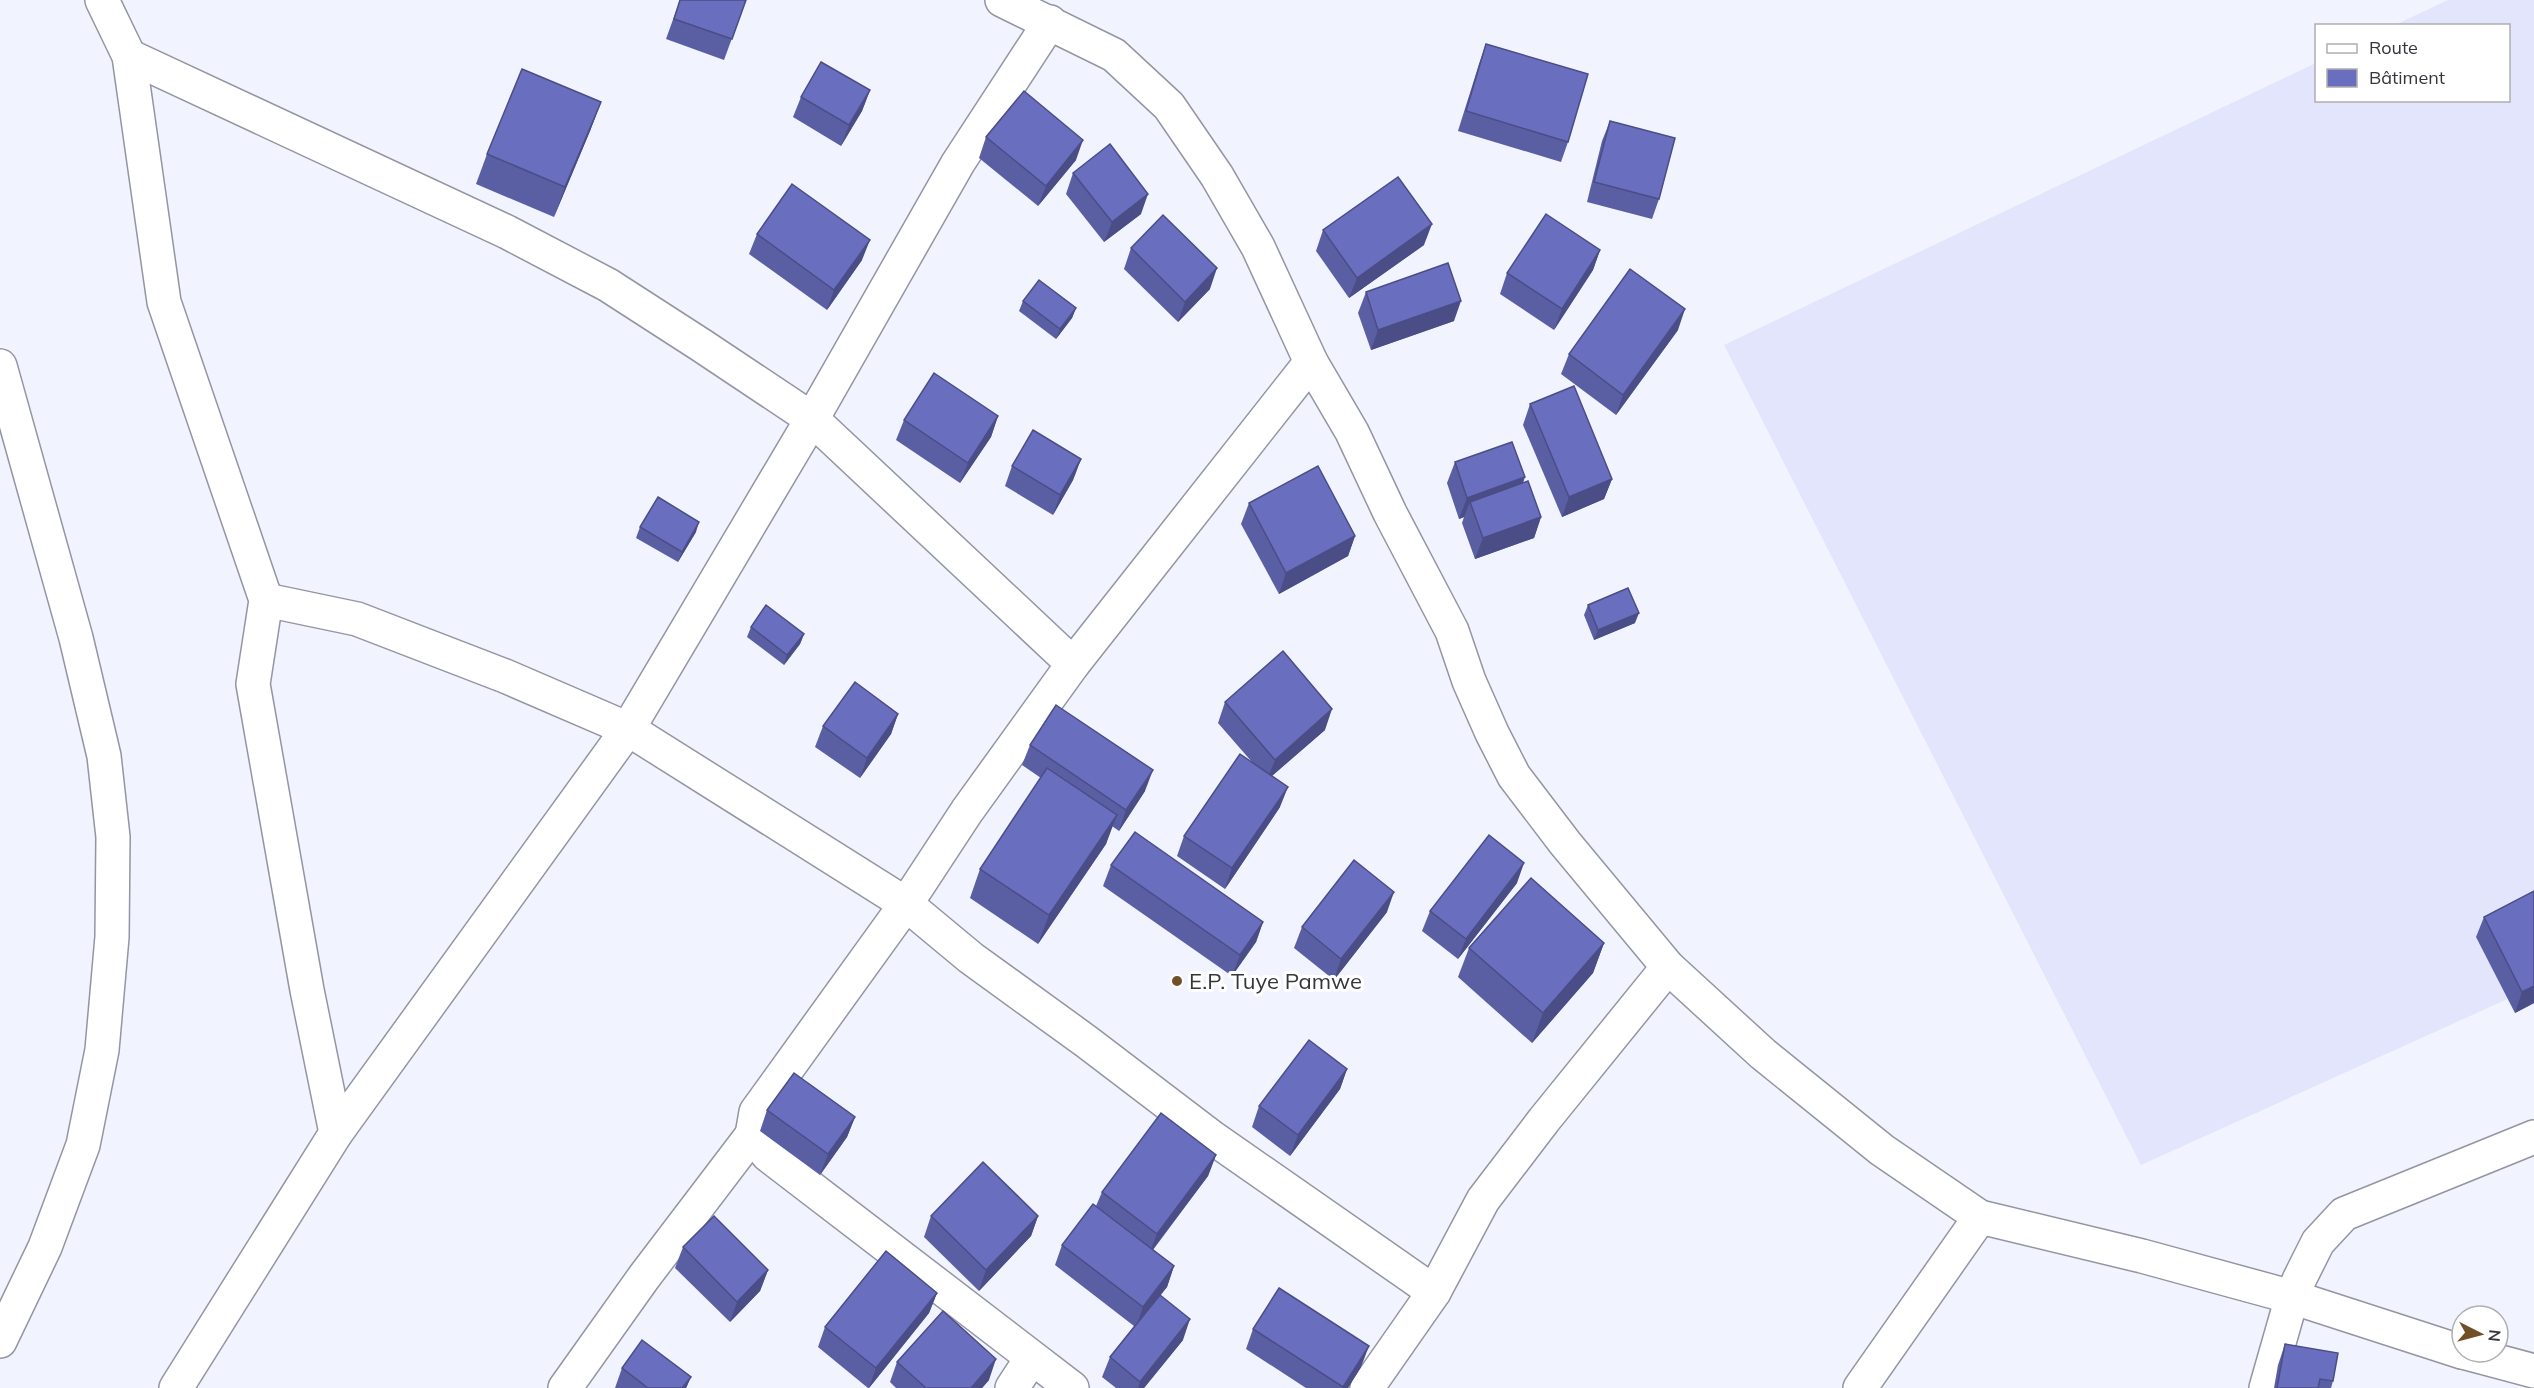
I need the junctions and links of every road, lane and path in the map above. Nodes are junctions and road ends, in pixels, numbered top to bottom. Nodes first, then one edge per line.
1 (102, 0) edge
2 (1002, 0) edge
3 (1050, 22) junction
4 (129, 56) junction
5 (1311, 362) junction
6 (0, 366) edge
7 (812, 419) junction
8 (266, 600) junction
9 (1073, 664) junction
10 (628, 729) junction
11 (906, 904) junction
12 (1668, 967) junction
13 (336, 1133) junction
14 (752, 1135) junction
15 (2534, 1137) edge
16 (1980, 1217) junction
17 (1434, 1293) junction
18 (2292, 1296) junction
19 (0, 1341) edge
20 (2450, 1348) edge
21 (1031, 1359) junction
22 (2507, 1364) edge
23 (2534, 1371) edge
24 (176, 1388) edge
25 (565, 1388) edge
26 (1012, 1388) edge
27 (1072, 1388) edge
28 (1367, 1388) edge
29 (1860, 1388) edge
30 (2266, 1388) edge

1 - 4 street
2 - 3 street
3 - 5 street
3 - 7 street
4 - 7 street
4 - 8 street
5 - 9 street
5 - 12 street
6 - 19 street
7 - 9 street
7 - 10 street
8 - 10 street
8 - 13 street
9 - 11 street
10 - 11 street
10 - 13 street
11 - 14 street
11 - 17 street
12 - 16 street
12 - 17 street
13 - 24 street
14 - 21 street
14 - 25 street
15 - 18 street
16 - 18 street
16 - 29 street
17 - 28 street
18 - 20 street
18 - 30 street
21 - 26 street
21 - 27 street
22 - 23 street

